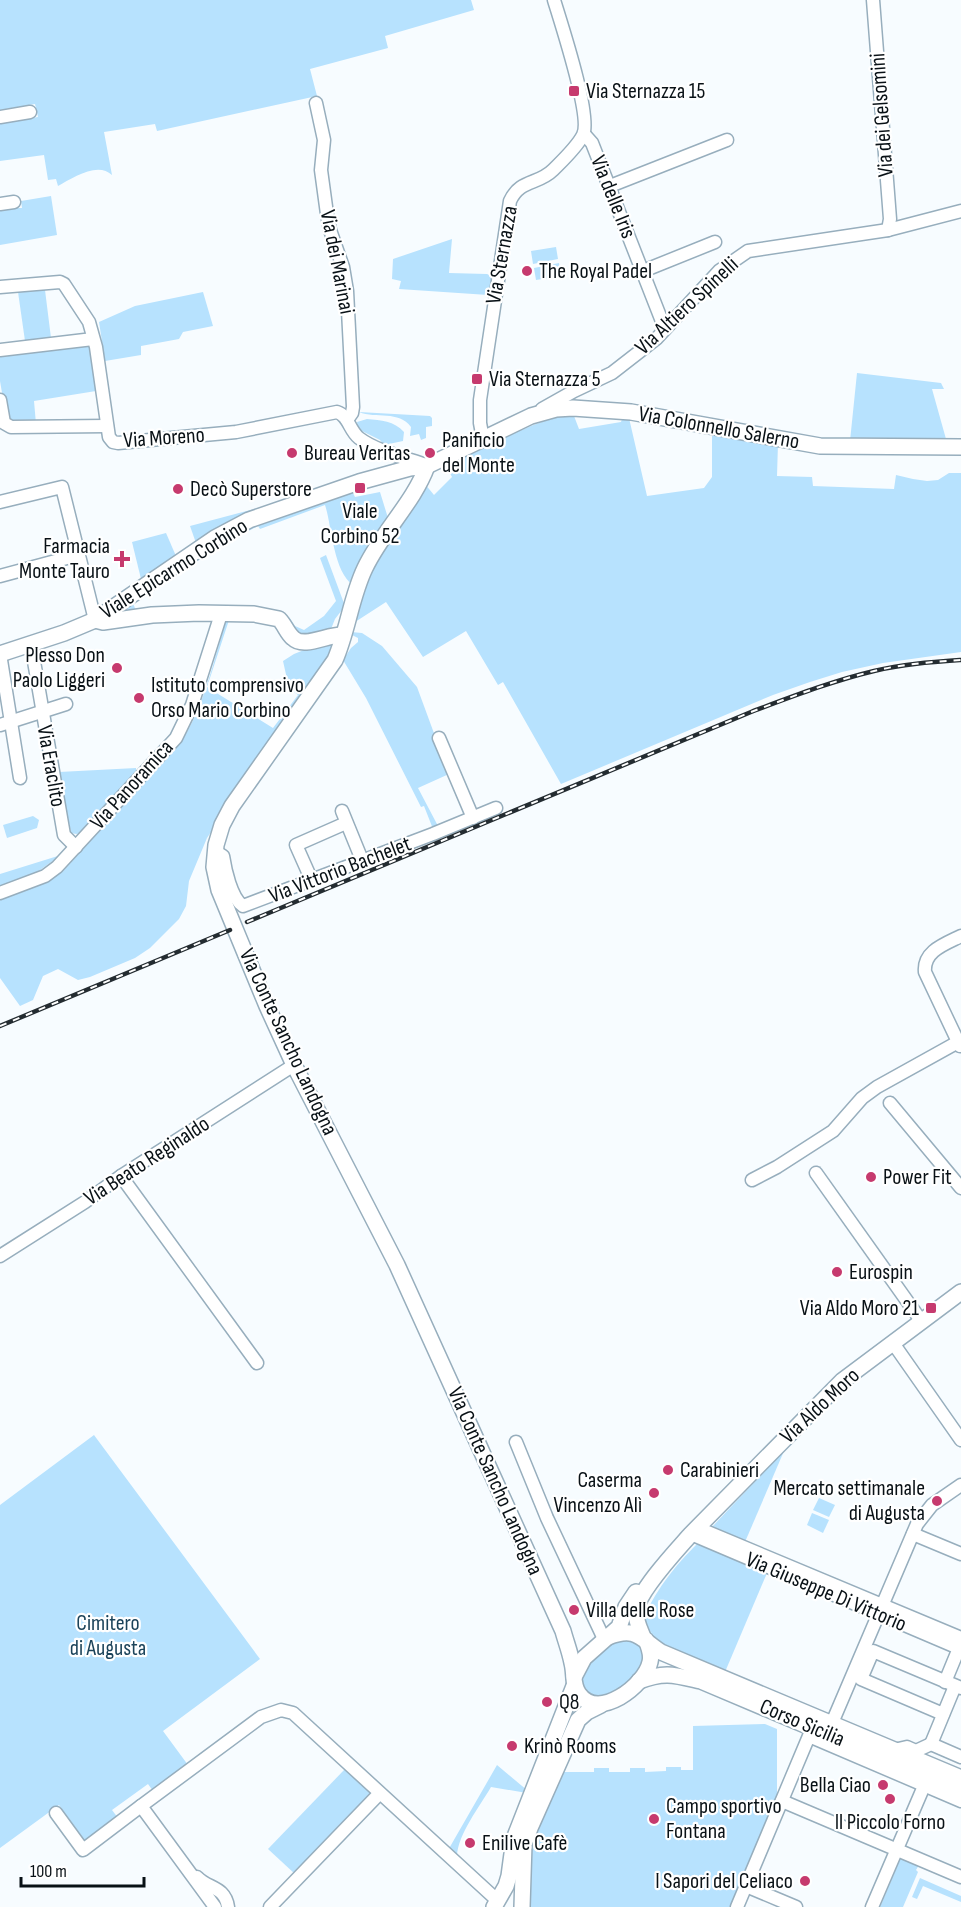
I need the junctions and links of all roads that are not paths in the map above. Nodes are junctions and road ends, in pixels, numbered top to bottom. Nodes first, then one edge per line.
1 (554, 0) edge
2 (873, 0) edge
3 (316, 104) dead end
4 (30, 112) dead end
5 (0, 117) edge
6 (584, 134) junction
7 (727, 140) dead end
8 (610, 186) junction
9 (14, 202) dead end
10 (0, 204) edge
11 (961, 211) edge
12 (888, 230) junction
13 (715, 242) dead end
14 (643, 271) junction
15 (0, 287) edge
16 (665, 329) junction
17 (93, 339) junction
18 (0, 350) edge
19 (0, 400) edge
20 (570, 401) junction
21 (347, 420) junction
22 (107, 426) junction
23 (483, 439) junction
24 (961, 447) edge
25 (409, 464) junction
26 (427, 466) junction
27 (0, 502) edge
28 (78, 555) junction
29 (0, 576) edge
30 (199, 613) junction
31 (221, 614) junction
32 (95, 620) junction
33 (215, 635) junction
34 (343, 635) junction
35 (31, 644) junction
36 (0, 654) edge
37 (66, 704) dead end
38 (42, 712) junction
39 (5, 724) edge
40 (439, 738) dead end
41 (20, 778) dead end
42 (496, 808) dead end
43 (473, 818) junction
44 (76, 847) junction
45 (215, 851) junction
46 (362, 860) junction
47 (312, 881) junction
48 (0, 893) edge
49 (961, 936) edge
50 (959, 1038) edge
51 (294, 1065) junction
52 (890, 1103) dead end
53 (816, 1173) dead end
54 (121, 1176) junction
55 (752, 1180) dead end
56 (961, 1188) edge
57 (0, 1256) edge
58 (961, 1292) edge
59 (922, 1322) junction
60 (893, 1343) junction
61 (257, 1363) dead end
62 (961, 1440) edge
63 (516, 1442) dead end
64 (961, 1485) edge
65 (695, 1531) junction
66 (913, 1534) junction
67 (961, 1554) edge
68 (668, 1560) junction
69 (880, 1610) junction
70 (563, 1631) junction
71 (644, 1638) junction
72 (602, 1642) junction
73 (960, 1645) edge
74 (639, 1681) junction
75 (574, 1682) junction
76 (954, 1685) edge
77 (949, 1700) junction
78 (602, 1705) junction
79 (961, 1706) edge
80 (944, 1713) junction
81 (832, 1723) junction
82 (933, 1745) junction
83 (860, 1748) junction
84 (842, 1751) junction
85 (961, 1757) edge
86 (896, 1762) junction
87 (934, 1766) junction
88 (924, 1786) junction
89 (959, 1790) edge
90 (379, 1794) junction
91 (782, 1800) junction
92 (142, 1805) junction
93 (56, 1813) dead end
94 (897, 1849) junction
95 (961, 1877) edge
96 (746, 1886) junction
97 (496, 1904) edge
98 (216, 1907) edge
99 (228, 1907) edge
100 (270, 1907) edge
101 (522, 1907) edge
102 (737, 1907) edge
103 (796, 1907) edge
104 (872, 1907) edge

1 - 6 street
2 - 12 street, Via dei Gelsomini
3 - 21 street, Via dei Marinai
4 - 5 street
6 - 8 street, Via delle Iris
6 - 23 street, Via Sternazza
7 - 8 street
8 - 14 street, Via delle Iris
9 - 10 street
11 - 12 street, Via Altiero Spinelli
12 - 16 street, Via Altiero Spinelli
13 - 14 street
14 - 16 street, Via delle Iris
15 - 17 street, Via Moreno
16 - 20 street, Via Altiero Spinelli
17 - 18 street
17 - 22 street, Via Moreno
19 - 22 street
20 - 23 main road, Via Colonnello Salerno
20 - 24 main road, Via Colonnello Salerno
21 - 22 street, Via Moreno
21 - 25 street
23 - 26 main road, Viale Epicarmo Corbino
25 - 26 main road, Viale Epicarmo Corbino
25 - 32 main road, Viale Epicarmo Corbino
26 - 34 main road, Via Conte Sancho Landogna
27 - 28 street
28 - 29 street
28 - 32 street
30 - 31 main road
30 - 32 main road
30 - 33 street
31 - 33 street, Via Panoramica
31 - 34 main road
32 - 35 main road, Viale Epicarmo Corbino
33 - 44 street, Via Panoramica
34 - 45 main road, Via Conte Sancho Landogna
35 - 36 main road, Viale Epicarmo Corbino
35 - 38 street, Via Eraclito
36 - 39 street
37 - 38 street
38 - 39 street
38 - 44 street, Via Eraclito
39 - 41 street
40 - 43 street
42 - 43 street, Via Vittorio Bachelet
43 - 46 street, Via Vittorio Bachelet
44 - 48 street, Via Panoramica
45 - 47 street, Via Vittorio Bachelet
45 - 51 main road, Via Conte Sancho Landogna
46 - 47 street, Via Vittorio Bachelet
46 - 47 street
49 - 50 street
50 - 55 street
51 - 54 street, Via Beato Reginaldo
51 - 70 main road, Via Conte Sancho Landogna
52 - 56 street
53 - 59 street
54 - 57 street, Via Beato Reginaldo
54 - 61 street
58 - 59 main road, Via Aldo Moro
59 - 60 main road, Via Aldo Moro
60 - 62 street
60 - 65 main road, Via Aldo Moro
63 - 72 street
64 - 66 street
65 - 68 main road, Via Aldo Moro
65 - 69 street, Via Giuseppe Di Vittorio
66 - 67 street
66 - 69 street
68 - 71 main road
68 - 72 main road
69 - 73 street, Via Giuseppe Di Vittorio
69 - 81 street
70 - 72 main road
70 - 75 main road, Via Conte Sancho Landogna
71 - 72 main road
71 - 74 main road
71 - 81 main road, Corso Sicilia
72 - 75 main road
73 - 76 street
74 - 78 main road
74 - 83 main road, Corso Sicilia
75 - 78 main road
75 - 97 main road
76 - 77 street
76 - 80 street
77 - 79 street
77 - 80 street
78 - 101 main road
80 - 82 street
81 - 86 main road, Corso Sicilia
82 - 85 street
82 - 86 street
82 - 87 street
83 - 84 street
83 - 86 main road, Corso Sicilia
84 - 86 street
84 - 91 street
86 - 87 main road, Corso Sicilia
86 - 88 street
86 - 89 main road, Corso Sicilia
87 - 89 main road, Corso Sicilia
88 - 89 street
88 - 94 street
90 - 92 street
90 - 97 street
90 - 100 street
91 - 94 street
91 - 96 street
92 - 93 street
92 - 98 street
92 - 99 street
94 - 95 street
94 - 104 street
96 - 102 street
96 - 103 street

